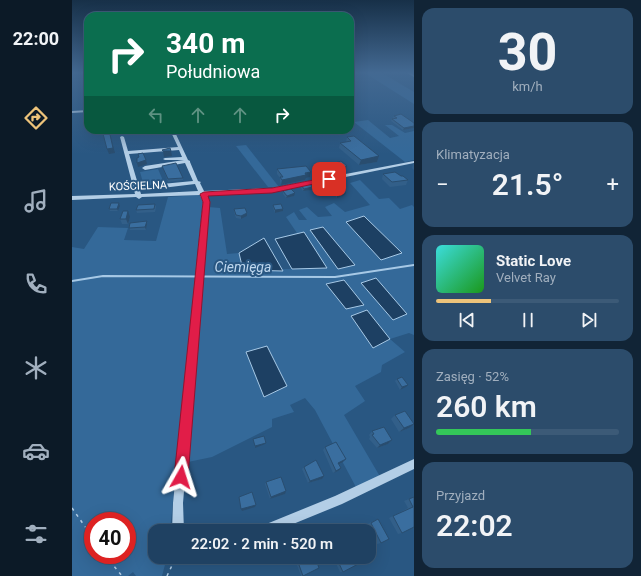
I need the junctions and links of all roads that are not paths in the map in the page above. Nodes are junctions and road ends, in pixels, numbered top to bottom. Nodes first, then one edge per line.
1 (84, 111) edge
2 (72, 112) edge
3 (174, 134) edge
4 (122, 137) dead end
5 (181, 148) junction
6 (127, 153) junction
7 (165, 159) dead end
8 (187, 159) junction
9 (414, 162) edge
10 (145, 168) dead end
11 (198, 182) junction
12 (162, 186) dead end
13 (204, 194) junction
14 (139, 197) junction
15 (72, 198) edge
16 (414, 464) edge
17 (178, 524) edge
18 (280, 524) edge

1 - 2 street
3 - 5 street
4 - 6 street
5 - 6 street
5 - 8 street
6 - 14 street
7 - 8 street
8 - 10 street
8 - 11 street
9 - 13 street, KOŚCIELNA
11 - 12 street
11 - 13 street
13 - 14 street, KOŚCIELNA
13 - 17 street
14 - 15 street, KOŚCIELNA
16 - 18 street

